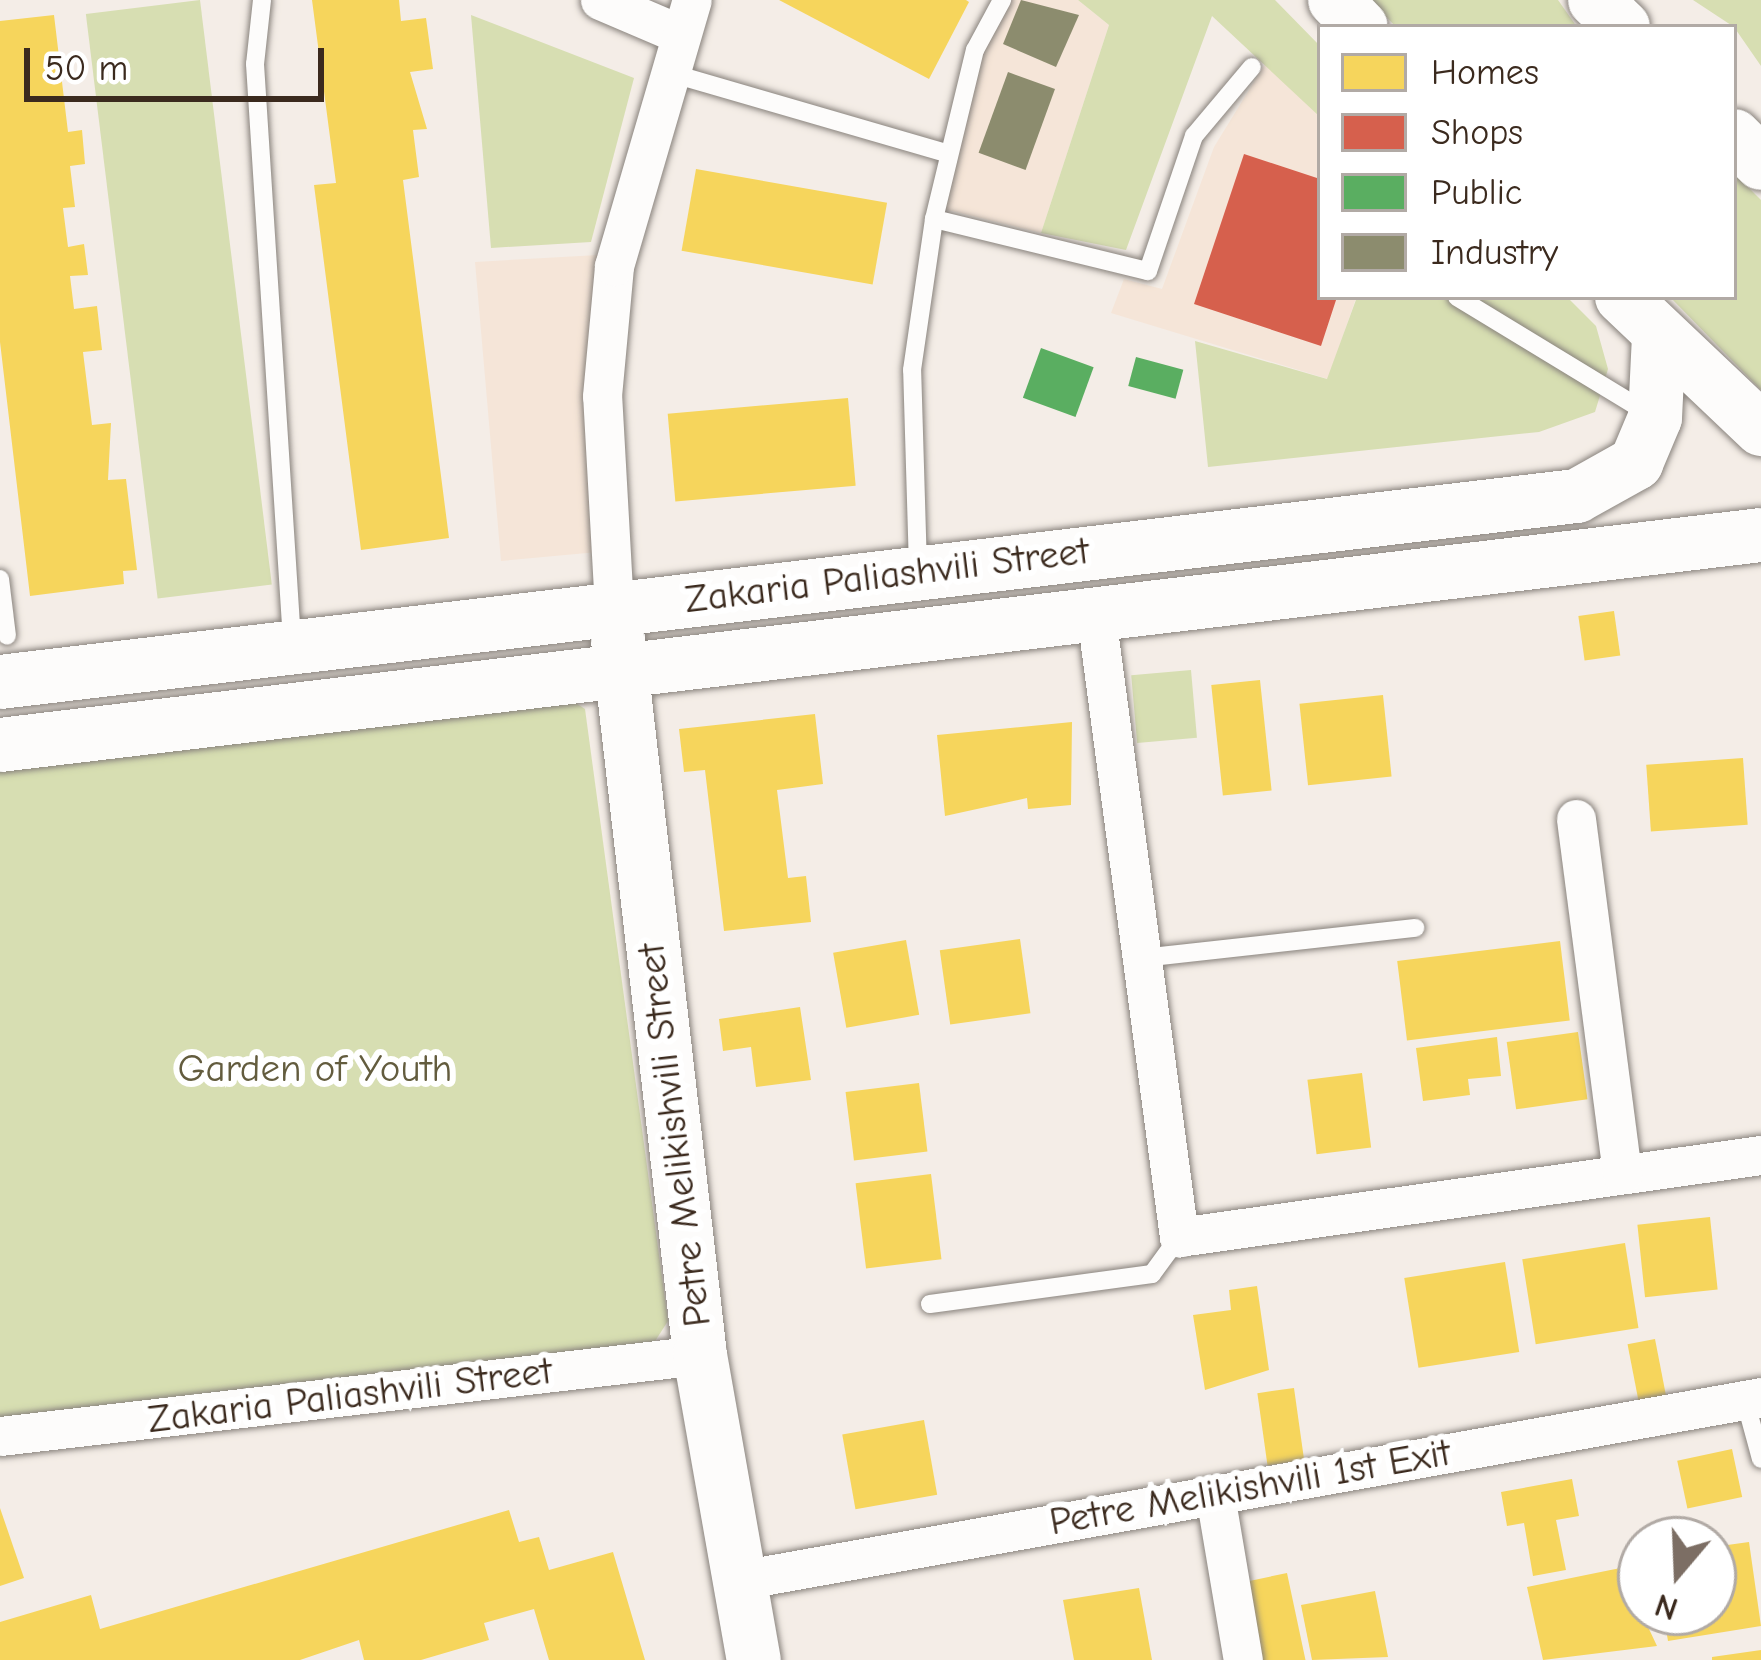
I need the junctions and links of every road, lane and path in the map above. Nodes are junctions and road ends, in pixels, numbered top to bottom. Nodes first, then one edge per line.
1 (262, 0) edge
2 (600, 0) edge
3 (1002, 0) edge
4 (1336, 0) edge
5 (684, 16) edge
6 (1358, 24) edge
7 (1252, 67) dead end
8 (664, 71) junction
9 (1737, 139) edge
10 (945, 153) junction
11 (1761, 164) edge
12 (934, 219) junction
13 (1462, 300) edge
14 (1625, 300) edge
15 (1659, 337) junction
16 (1655, 418) junction
17 (1761, 429) edge
18 (1760, 544) edge
19 (918, 573) junction
20 (0, 579) edge
21 (614, 608) junction
22 (1096, 615) junction
23 (292, 646) junction
24 (3, 659) edge
25 (621, 672) junction
26 (0, 746) edge
27 (1576, 819) dead end
28 (1414, 928) dead end
29 (1142, 958) junction
30 (1761, 1155) edge
31 (1622, 1174) junction
32 (1179, 1237) junction
33 (930, 1304) dead end
34 (700, 1355) junction
35 (1753, 1398) edge
36 (0, 1436) edge
37 (1761, 1460) edge
38 (1215, 1495) junction
39 (740, 1580) junction
40 (754, 1660) edge
41 (1243, 1660) edge

1 - 23 lane
2 - 5 street
3 - 10 lane
4 - 6 main road
5 - 8 street
7 - 12 lane
8 - 10 lane
8 - 21 street
9 - 11 main road
10 - 12 lane
12 - 19 lane
13 - 16 lane
14 - 15 main road
15 - 16 main road, Zakaria Paliashvili Street
15 - 17 main road
16 - 19 main road, Zakaria Paliashvili Street
18 - 22 main road, Zakaria Paliashvili Street
19 - 21 main road, Zakaria Paliashvili Street
20 - 24 lane
21 - 23 main road, Zakaria Paliashvili Street
21 - 25 main road, Petre Melikishvili Street
22 - 25 main road, Zakaria Paliashvili Street
22 - 29 street
23 - 24 main road, Zakaria Paliashvili Street
25 - 26 main road, Zakaria Paliashvili Street
25 - 34 main road, Petre Melikishvili Street
27 - 31 street
28 - 29 lane
29 - 32 street
30 - 31 street
31 - 32 street
32 - 33 lane
34 - 36 street, Zakaria Paliashvili Street
34 - 39 main road, Petre Melikishvili Street
35 - 37 lane
35 - 38 street, Petre Melikishvili 1st Exit
38 - 39 street, Petre Melikishvili 1st Exit
38 - 41 street
39 - 40 main road, Petre Melikishvili Street

